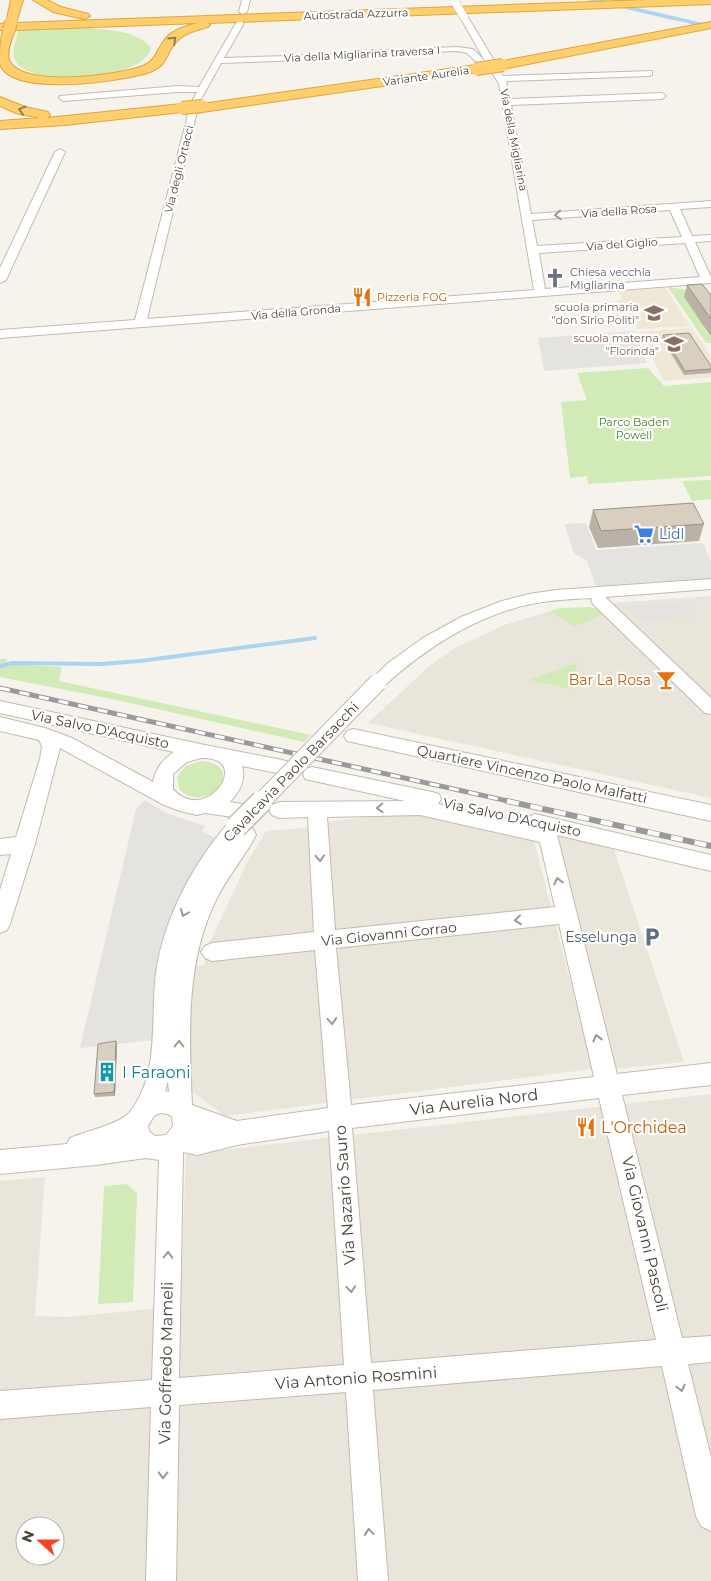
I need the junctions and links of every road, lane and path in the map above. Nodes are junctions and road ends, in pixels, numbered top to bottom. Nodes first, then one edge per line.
1 (17, 0) edge
2 (24, 0) edge
3 (39, 0) edge
4 (246, 0) edge
5 (664, 0) edge
6 (455, 1) edge
7 (711, 1) edge
8 (620, 3) junction
9 (599, 4) junction
10 (243, 12) dead end
11 (283, 16) junction
12 (152, 18) junction
13 (240, 23) dead end
14 (711, 23) edge
15 (11, 26) edge
16 (136, 34) dead end
17 (154, 43) dead end
18 (220, 61) junction
19 (501, 69) junction
20 (649, 73) dead end
21 (202, 90) junction
22 (662, 96) dead end
23 (63, 98) dead end
24 (0, 102) edge
25 (507, 102) junction
26 (139, 114) junction
27 (0, 127) edge
28 (0, 133) edge
29 (60, 152) dead end
30 (711, 204) edge
31 (674, 207) junction
32 (527, 217) junction
33 (711, 238) edge
34 (689, 240) junction
35 (533, 250) junction
36 (0, 280) edge
37 (709, 280) edge
38 (540, 292) junction
39 (140, 323) junction
40 (0, 334) edge
41 (711, 584) edge
42 (711, 592) edge
43 (603, 596) junction
44 (707, 701) edge
45 (0, 708) edge
46 (0, 724) edge
47 (45, 735) junction
48 (353, 736) dead end
49 (148, 739) junction
50 (199, 751) junction
51 (222, 755) junction
52 (89, 756) junction
53 (46, 766) junction
54 (170, 766) junction
55 (312, 774) dead end
56 (127, 775) junction
57 (234, 783) junction
58 (176, 802) junction
59 (207, 806) junction
60 (279, 810) dead end
61 (317, 810) junction
62 (711, 813) edge
63 (242, 818) junction
64 (548, 836) joint
65 (24, 844) junction
66 (0, 846) edge
67 (711, 863) edge
68 (566, 915) junction
69 (0, 924) edge
70 (325, 940) junction
71 (212, 952) dead end
72 (711, 1074) edge
73 (609, 1086) junction
74 (182, 1112) junction
75 (142, 1114) junction
76 (340, 1118) junction
77 (237, 1134) junction
78 (175, 1142) junction
79 (146, 1146) junction
80 (36, 1157) junction
81 (0, 1162) edge
82 (711, 1349) edge
83 (672, 1351) junction
84 (357, 1378) junction
85 (165, 1392) junction
86 (0, 1405) edge
87 (711, 1516) edge
88 (161, 1581) edge
89 (373, 1581) edge

1 - 15 highway
2 - 15 highway
3 - 12 highway
4 - 10 street
5 - 8 highway, Autostrada Azzurra
6 - 19 street, Via della Migliarina, bridge
7 - 8 highway, Autostrada Azzurra
8 - 9 highway, Autostrada Azzurra
9 - 11 highway, Autostrada Azzurra
9 - 12 highway, Autostrada Azzurra
11 - 15 highway, Autostrada Azzurra
15 -> 11 highway
12 - 15 highway, Autostrada Azzurra
13 - 18 street, Via degli Ortacci
14 - 19 highway, Variante Aurelia
15 - 16 highway
15 - 17 highway
18 - 19 street, Via della Migliarina traversa I
18 - 21 street, Via degli Ortacci
19 - 20 street
19 - 25 street, Via della Migliarina
19 - 26 highway, Variante Aurelia, bridge
21 - 23 street
21 - 39 street, Via degli Ortacci
22 - 25 street
26 -> 24 highway
25 - 32 street, Via della Migliarina
26 - 27 highway
26 - 28 highway
29 - 36 street
30 - 31 street, Via della Rosa
31 -> 32 street, Via della Rosa
31 - 34 street
32 - 35 street, Via della Migliarina
33 - 34 street, Via del Giglio
34 - 35 street, Via del Giglio
34 - 37 street
35 - 38 street, Via della Migliarina
37 - 38 street, Via della Gronda
38 - 39 street, Via della Gronda
39 - 40 street, Via della Gronda
41 - 43 street
42 - 43 street
43 - 44 street
43 - 63 street, Cavalcavia Paolo Barsacchi
45 - 49 street, Via Salvo D'Acquisto
46 - 47 street
47 - 52 street
47 - 53 street
48 - 62 street, Quartiere Vincenzo Paolo Malfatti
49 - 50 street, Via Salvo D'Acquisto
49 - 54 street
50 - 51 street, Via Salvo D'Acquisto
50 - 54 street, Via Salvo D'Acquisto
51 - 57 street
51 - 57 street, Via Salvo D'Acquisto
52 - 53 street
52 - 56 street
53 - 65 street
54 - 56 street
54 - 58 street, Via Salvo D'Acquisto
55 - 67 street, Via Salvo D'Acquisto
56 - 58 street
57 - 59 street, Via Salvo D'Acquisto
57 - 63 street
58 - 59 street
59 - 63 street
60 - 61 street
64 -> 61 street
61 -> 70 street, Via Nazario Sauro
74 -> 63 street, Cavalcavia Paolo Barsacchi
63 -> 75 street, Cavalcavia Paolo Barsacchi
68 -> 64 street, Via Giovanni Pascoli
65 - 66 street
65 - 69 street
68 -> 70 street, Via Giovanni Corrao
73 -> 68 street, Via Giovanni Pascoli
70 - 71 street, Via Giovanni Corrao
70 -> 76 street, Via Nazario Sauro
72 - 73 street, Via Aurelia Nord
73 - 76 street, Via Aurelia Nord
73 - 83 street, Via Giovanni Pascoli
74 - 75 street
74 - 77 street, Via Aurelia Nord
74 - 78 street
75 - 79 street
75 - 80 street
76 - 77 street, Via Aurelia Nord
76 -> 84 street, Via Nazario Sauro
77 - 78 street, Via Aurelia Nord
78 - 79 street
85 -> 78 street, Via Goffredo Mameli
79 - 80 street
80 - 81 street
82 - 83 street, Via Antonio Rosmini
83 - 84 street, Via Antonio Rosmini
83 -> 87 street, Via Giovanni Pascoli
84 - 85 street, Via Antonio Rosmini
89 -> 84 street, Via Nazario Sauro
85 - 86 street, Via Antonio Rosmini
85 -> 88 street, Via Goffredo Mameli

